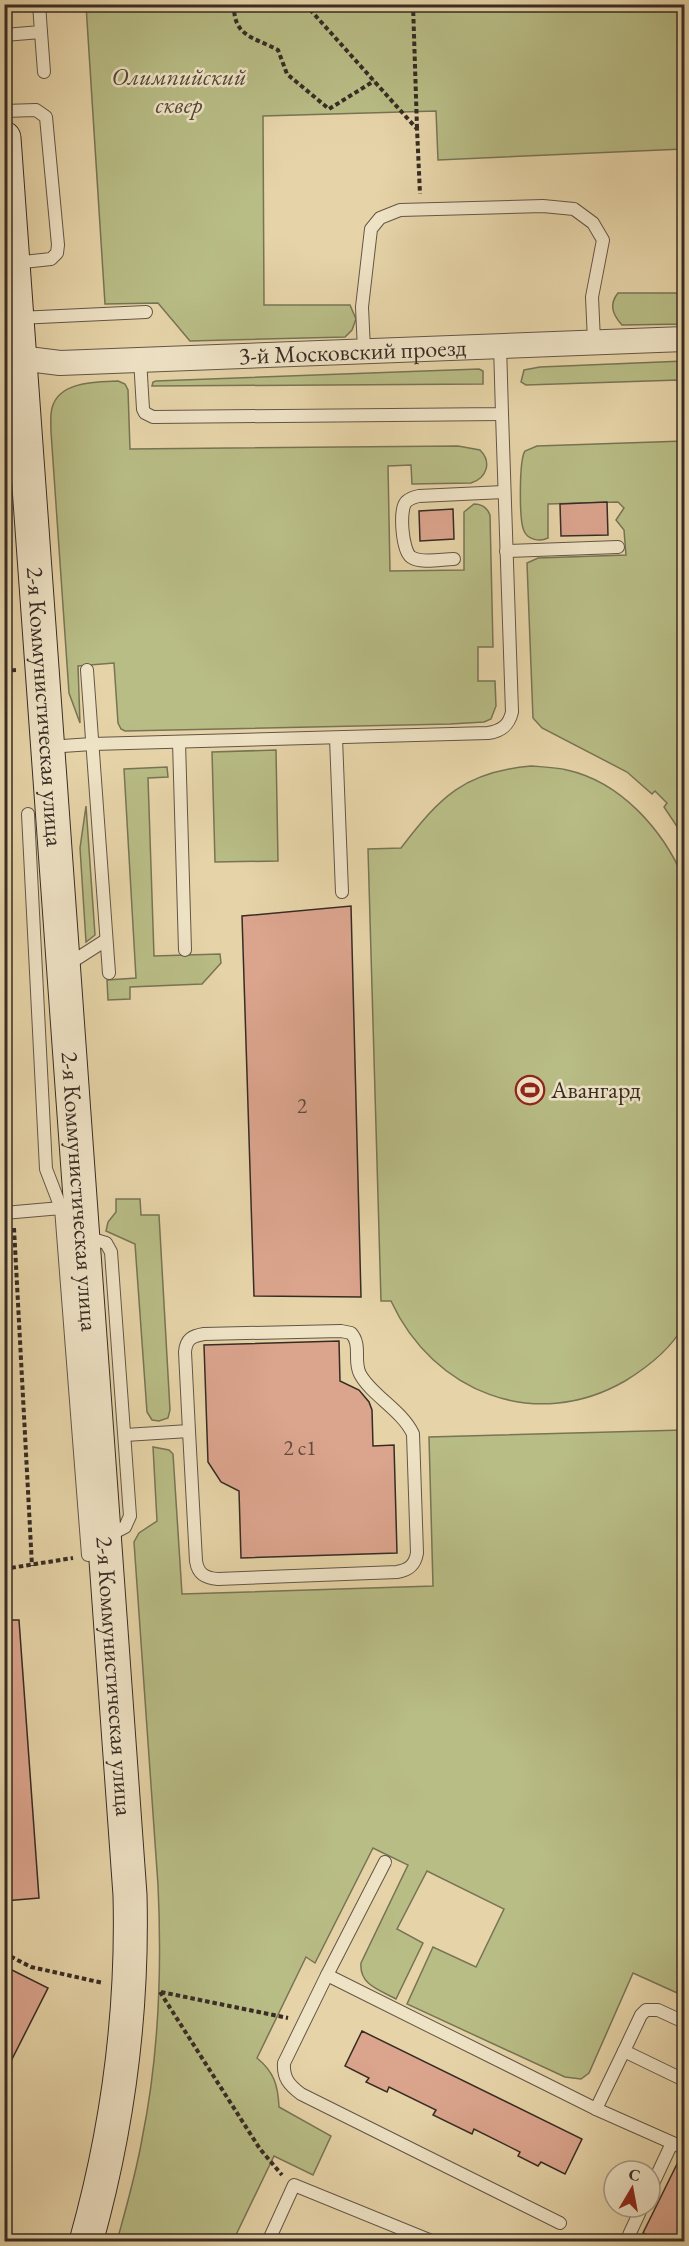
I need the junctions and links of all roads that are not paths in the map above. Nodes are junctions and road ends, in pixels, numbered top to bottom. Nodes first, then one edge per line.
1 (39, 4) edge
2 (41, 32) junction
3 (4, 35) edge
4 (44, 72) dead end
5 (4, 111) edge
6 (4, 138) edge
7 (13, 263) junction
8 (146, 312) dead end
9 (17, 319) junction
10 (684, 339) edge
11 (594, 342) junction
12 (500, 345) junction
13 (364, 350) junction
14 (12, 357) edge
15 (140, 359) junction
16 (502, 414) junction
17 (504, 492) junction
18 (618, 548) dead end
19 (506, 551) junction
20 (454, 559) dead end
21 (87, 670) dead end
22 (336, 738) junction
23 (178, 742) junction
24 (92, 744) junction
25 (47, 747) junction
26 (28, 814) dead end
27 (342, 892) dead end
28 (106, 940) junction
29 (185, 950) dead end
30 (63, 969) junction
31 (109, 973) dead end
32 (61, 1208) junction
33 (9, 1213) edge
34 (82, 1236) junction
35 (189, 1431) junction
36 (124, 1435) junction
37 (96, 1546) junction
38 (385, 1862) dead end
39 (327, 1975) junction
40 (684, 2022) edge
41 (624, 2051) junction
42 (684, 2080) edge
43 (596, 2109) junction
44 (678, 2146) edge
45 (662, 2171) edge
46 (636, 2219) edge
47 (560, 2223) dead end
48 (86, 2241) edge
49 (268, 2241) edge
50 (434, 2241) edge
51 (630, 2241) edge

1 - 2 lane
2 - 3 lane
2 - 4 lane
5 - 7 lane
6 - 7 street, 2-я Коммунистическая улица
7 - 9 street, 2-я Коммунистическая улица
8 - 9 lane
9 - 14 street, 2-я Коммунистическая улица
10 - 11 street, 3-й Московский проезд
11 - 12 street, 3-й Московский проезд
11 - 13 lane
12 - 13 street, 3-й Московский проезд
12 - 16 lane
13 - 15 street, 3-й Московский проезд
14 - 15 street, 3-й Московский проезд
14 - 25 street, 2-я Коммунистическая улица
15 - 16 lane
16 - 17 lane
17 - 19 lane
17 - 20 lane
18 - 19 lane
19 - 22 lane
21 - 24 lane
22 - 23 lane
22 - 27 lane
23 - 24 lane
23 - 29 lane
24 - 25 lane
24 - 28 lane
25 - 30 street, 2-я Коммунистическая улица
26 - 32 lane
28 - 30 lane
28 - 31 lane
30 - 34 street, 2-я Коммунистическая улица
32 - 33 lane
32 - 37 lane
34 - 36 lane
34 - 37 street, 2-я Коммунистическая улица
35 - 35 lane
35 - 36 lane
36 - 37 lane
37 - 48 street, 2-я Коммунистическая улица
38 - 39 lane
39 - 43 lane
39 - 47 lane
40 - 41 lane
41 - 42 lane
41 - 43 lane
43 - 44 lane
44 - 45 lane
46 - 51 lane
49 - 50 lane

